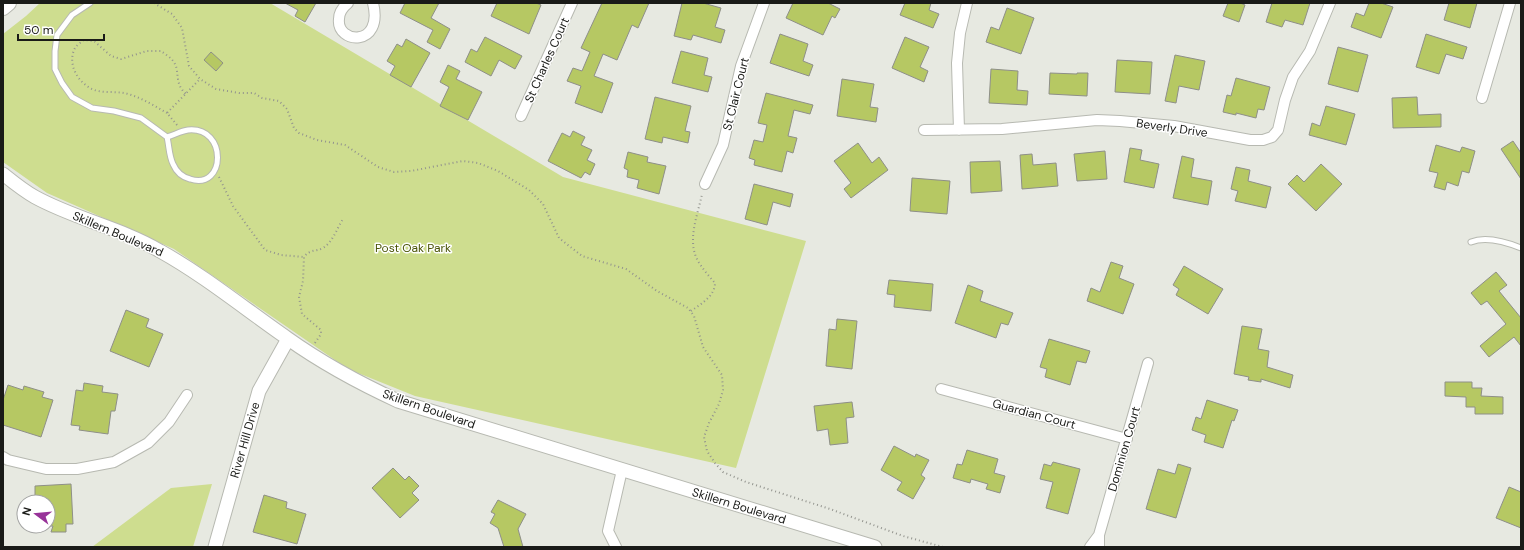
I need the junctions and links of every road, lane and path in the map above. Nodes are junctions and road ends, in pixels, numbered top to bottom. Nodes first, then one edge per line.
1 (9, 3) edge
2 (90, 3) edge
3 (154, 3) edge
4 (348, 3) edge
5 (373, 3) edge
6 (572, 3) edge
7 (764, 3) edge
8 (967, 3) edge
9 (1330, 3) edge
10 (1510, 3) edge
11 (3, 8) edge
12 (200, 79) junction
13 (186, 94) junction
14 (1482, 98) dead end
15 (167, 113) junction
16 (521, 116) dead end
17 (924, 130) dead end
18 (959, 130) junction
19 (183, 132) junction
20 (167, 137) junction
21 (215, 170) junction
22 (3, 174) edge
23 (705, 184) joint
24 (343, 219) dead end
25 (1472, 242) dead end
26 (1521, 248) edge
27 (304, 257) junction
28 (691, 311) junction
29 (288, 339) junction
30 (308, 352) junction
31 (1148, 363) dead end
32 (941, 389) dead end
33 (187, 395) dead end
34 (1127, 440) junction
35 (3, 457) edge
36 (622, 470) junction
37 (1099, 535) junction
38 (215, 547) edge
39 (616, 547) edge
40 (875, 547) edge
41 (943, 547) edge
42 (1090, 547) edge
43 (1099, 547) edge

1 - 11 main road
2 - 20 lane
3 - 12 path
4 - 5 street
6 - 16 street, St Charles Court
7 - 23 street, St Clair Court
8 - 18 street
9 - 18 street, Beverly Drive
10 - 14 street
12 - 13 path
12 - 28 path
13 - 15 path
13 - 15 path
15 - 19 path
17 - 18 street, Beverly Drive
19 - 20 lane
19 - 21 lane
20 - 21 lane
21 - 27 path
22 - 29 street, Skillern Boulevard
23 - 28 path
24 - 27 path
25 - 26 lane
27 - 30 path
28 - 41 path
29 - 30 street, Skillern Boulevard
29 - 38 street, River Hill Drive
30 - 36 street, Skillern Boulevard
31 - 34 street, Dominion Court
32 - 34 street, Guardian Court
33 - 35 street
34 - 37 street, Dominion Court
36 - 39 street
36 - 40 street, Skillern Boulevard
37 - 42 street, Dominion Court
37 - 43 street, Dominion Court

